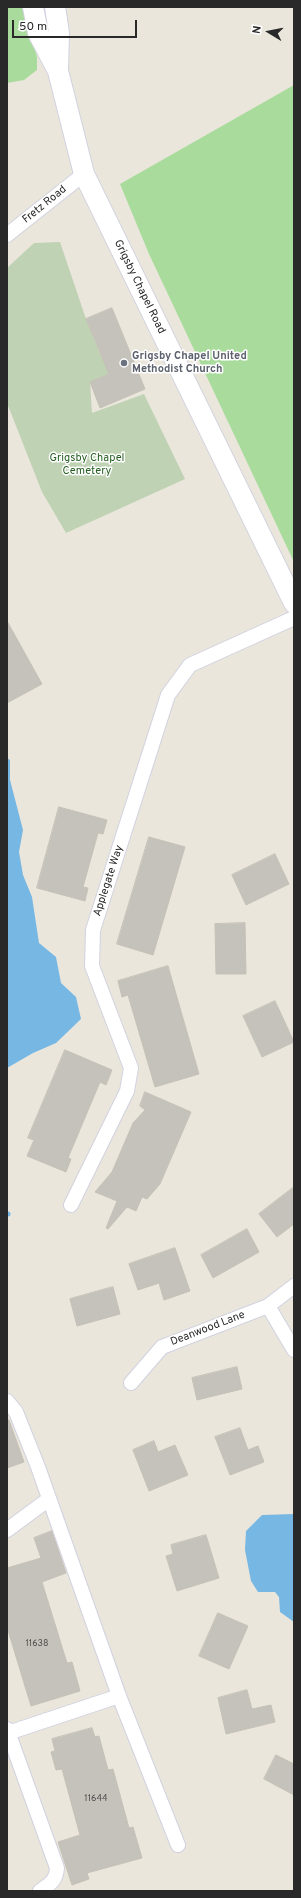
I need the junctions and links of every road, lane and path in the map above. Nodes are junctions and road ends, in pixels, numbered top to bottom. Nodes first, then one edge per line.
1 (33, 7) edge
2 (54, 7) edge
3 (58, 71) junction
4 (84, 174) junction
5 (7, 235) edge
6 (294, 604) edge
7 (294, 618) edge
8 (72, 1205) dead end
9 (294, 1286) edge
10 (268, 1306) junction
11 (294, 1350) edge
12 (131, 1383) dead end
13 (7, 1401) edge
14 (49, 1499) junction
15 (7, 1530) edge
16 (119, 1696) junction
17 (8, 1731) edge
18 (178, 1845) dead end
19 (40, 1891) edge

1 - 3 street, Grigsby Chapel Road
2 - 3 street, Grigsby Chapel Road
3 - 4 street, Grigsby Chapel Road
4 - 5 street, Fretz Road
4 - 6 street, Grigsby Chapel Road
7 - 8 street, Applegate Way
9 - 10 street, Deanwood Lane
10 - 11 street
10 - 12 street, Deanwood Lane
13 - 14 street
14 - 15 street
14 - 16 street
16 - 17 street
16 - 18 street
17 - 19 street

